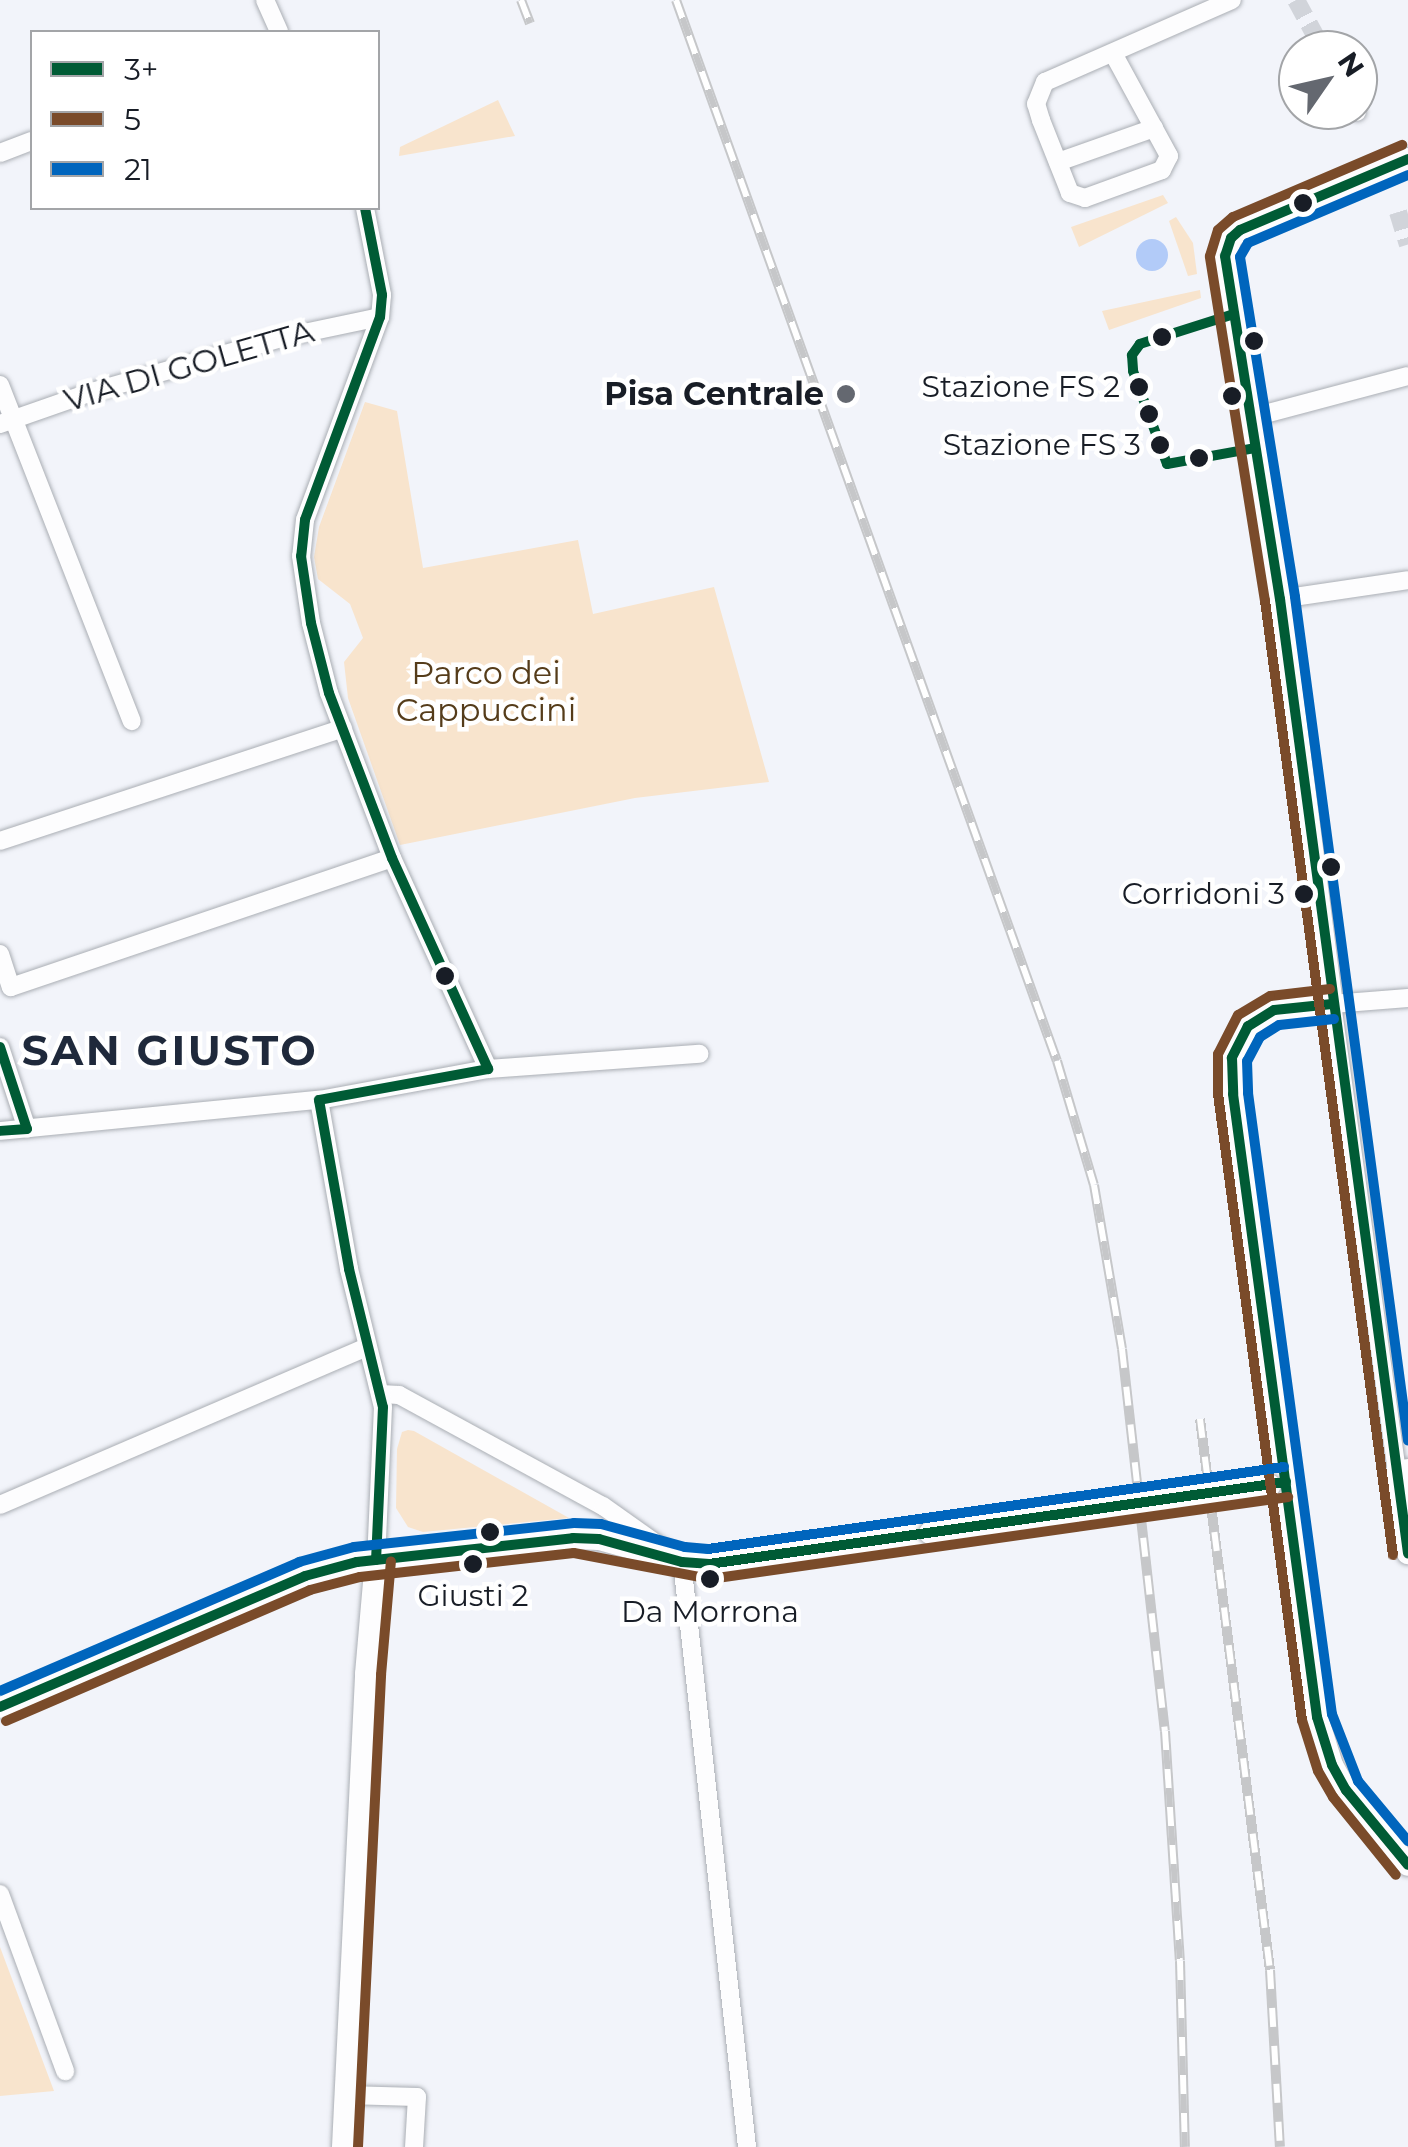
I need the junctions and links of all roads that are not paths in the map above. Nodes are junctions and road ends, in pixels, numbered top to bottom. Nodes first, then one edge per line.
1 (265, 0) edge
2 (1232, 0) edge
3 (1208, 5) edge
4 (278, 30) edge
5 (1114, 55) junction
6 (1154, 128) junction
7 (30, 142) edge
8 (0, 153) edge
9 (1408, 159) edge
10 (1058, 162) junction
11 (365, 210) edge
12 (380, 317) junction
13 (1408, 376) edge
14 (0, 384) edge
15 (1250, 418) junction
16 (6, 422) edge
17 (1408, 580) edge
18 (1280, 598) junction
19 (132, 721) dead end
20 (343, 728) junction
21 (0, 841) edge
22 (392, 858) junction
23 (0, 954) edge
24 (1408, 998) edge
25 (1332, 1004) junction
26 (0, 1047) edge
27 (699, 1054) dead end
28 (488, 1069) junction
29 (318, 1100) junction
30 (27, 1129) junction
31 (0, 1132) edge
32 (367, 1347) junction
33 (381, 1394) junction
34 (1402, 1471) edge
35 (1278, 1484) junction
36 (0, 1505) edge
37 (1408, 1554) edge
38 (376, 1560) junction
39 (682, 1562) junction
40 (0, 1707) edge
41 (1407, 1865) edge
42 (0, 1894) edge
43 (65, 2072) dead end
44 (346, 2096) junction
45 (343, 2147) edge
46 (414, 2147) edge
47 (747, 2147) edge

1 - 4 street
2 - 3 street
3 - 5 street
5 - 6 street
5 - 10 street
6 - 10 street
6 - 10 street
7 - 8 street
9 - 15 street
11 - 12 street
12 - 16 street, VIA DI GOLETTA
12 - 20 street
13 - 15 street
14 - 16 street
15 - 18 street
16 - 19 street
17 - 18 street
18 - 25 street
20 - 21 street
20 - 22 street
22 - 23 street
22 - 28 street
24 - 25 street
25 - 34 street
25 - 35 street
26 - 30 street
27 - 28 street
28 - 29 street
29 - 30 street
29 - 32 street
30 - 31 street
32 - 33 street
32 - 36 street
33 - 38 street
33 - 39 street
34 - 37 street
35 - 39 street, bridge
35 - 41 street
38 - 39 street
38 - 40 street
38 - 44 street
39 - 47 street
42 - 43 street
44 - 45 street
44 - 46 street

